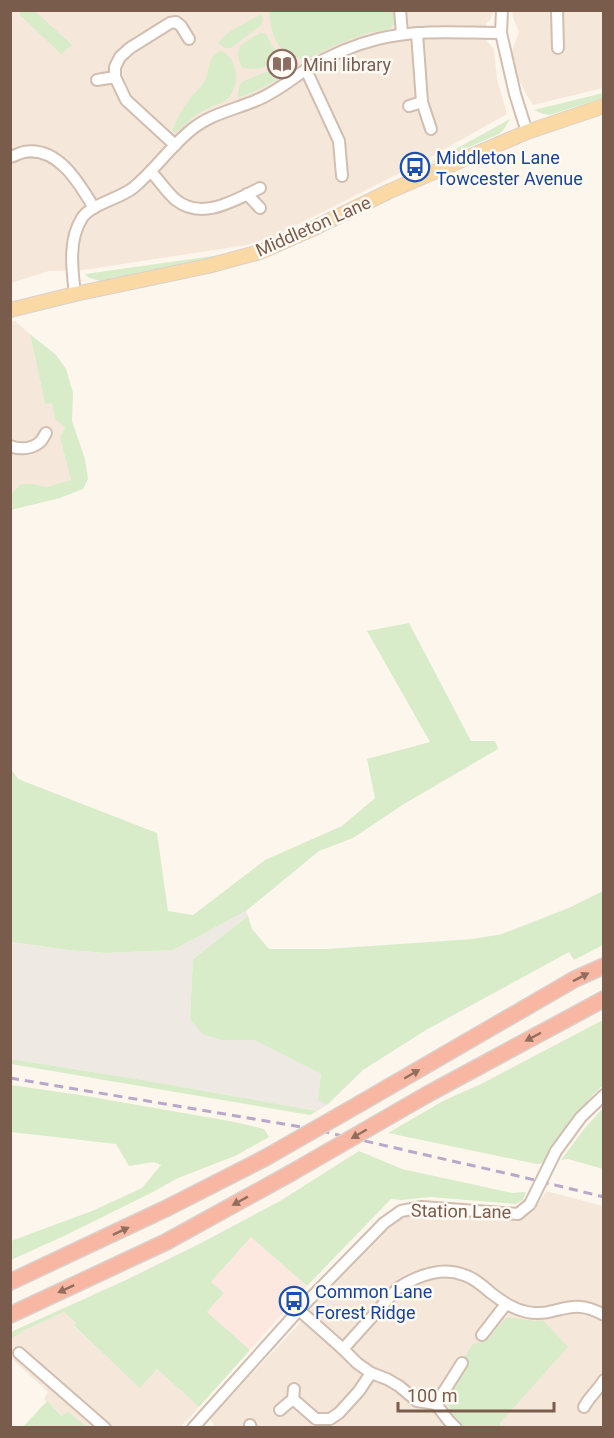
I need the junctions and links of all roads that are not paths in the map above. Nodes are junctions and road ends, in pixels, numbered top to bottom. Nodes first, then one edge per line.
1 (400, 10) edge
2 (502, 10) edge
3 (557, 10) edge
4 (417, 33) junction
5 (501, 33) junction
6 (402, 34) junction
7 (189, 39) dead end
8 (558, 48) dead end
9 (306, 70) junction
10 (115, 77) junction
11 (97, 80) dead end
12 (423, 102) junction
13 (409, 106) dead end
14 (603, 106) edge
15 (431, 129) dead end
16 (527, 132) junction
17 (175, 145) junction
18 (10, 157) edge
19 (151, 172) junction
20 (342, 176) dead end
21 (260, 188) dead end
22 (248, 194) junction
23 (94, 208) junction
24 (260, 208) dead end
25 (75, 294) junction
26 (10, 310) edge
27 (46, 432) dead end
28 (10, 446) edge
29 (603, 966) edge
30 (603, 999) edge
31 (603, 1095) edge
32 (10, 1282) edge
33 (506, 1304) junction
34 (299, 1310) junction
35 (10, 1315) edge
36 (603, 1315) edge
37 (482, 1335) dead end
38 (343, 1349) junction
39 (19, 1353) dead end
40 (462, 1363) dead end
41 (371, 1372) junction
42 (603, 1380) edge
43 (436, 1404) junction
44 (584, 1407) dead end
45 (280, 1410) dead end
46 (204, 1423) edge
47 (105, 1428) edge
48 (193, 1428) edge
49 (456, 1428) edge

1 - 6 street
2 - 5 street
3 - 8 street
4 - 5 street
4 - 6 street
4 - 12 street
5 - 16 street
6 - 9 street
7 - 10 street
9 - 17 street
9 - 20 street
10 - 11 street
10 - 17 street
12 - 13 street
12 - 15 street
14 - 16 main road, Middleton Lane
16 - 25 main road, Middleton Lane
17 - 19 street
18 - 23 street
19 - 22 street
19 - 23 street
21 - 22 street
22 - 24 street
23 - 25 street
25 - 26 main road, Middleton Lane
27 - 28 street
32 -> 29 highway, bridge
30 -> 35 highway, bridge
31 - 34 street, Station Lane, bridge
33 - 36 street
33 - 37 street
33 - 38 street
34 - 38 street
34 - 46 street
38 - 41 street
39 - 47 street
40 - 43 street
41 - 43 street
41 - 45 street
42 - 44 street
43 - 49 street
46 - 48 street

